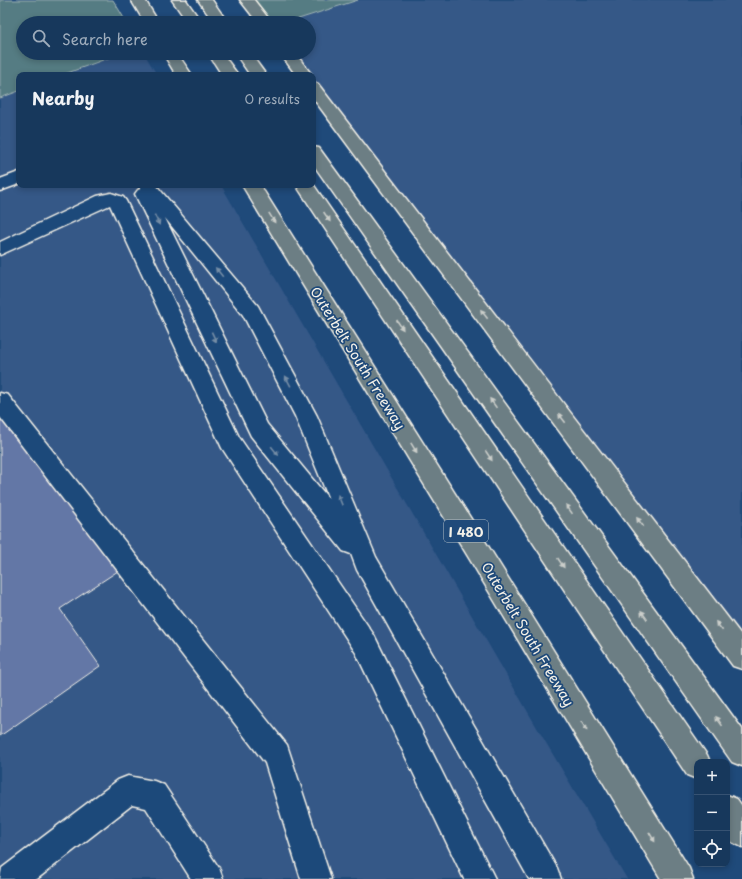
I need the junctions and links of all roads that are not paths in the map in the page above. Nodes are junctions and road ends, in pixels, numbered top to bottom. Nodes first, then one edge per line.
1 (138, 0) edge
2 (179, 0) edge
3 (205, 0) edge
4 (247, 0) edge
5 (148, 16) edge
6 (190, 16) edge
7 (216, 16) edge
8 (260, 16) edge
9 (174, 60) edge
10 (220, 60) edge
11 (247, 60) edge
12 (292, 60) edge
13 (182, 72) edge
14 (228, 72) edge
15 (256, 72) edge
16 (302, 72) edge
17 (316, 91) edge
18 (316, 156) edge
19 (16, 178) edge
20 (0, 186) edge
21 (140, 188) edge
22 (149, 188) edge
23 (253, 188) edge
24 (307, 188) edge
25 (0, 249) edge
26 (0, 401) edge
27 (366, 562) junction
28 (742, 657) edge
29 (742, 752) edge
30 (694, 761) edge
31 (730, 814) edge
32 (742, 832) edge
33 (14, 879) edge
34 (208, 879) edge
35 (316, 879) edge
36 (480, 879) edge
37 (546, 879) edge
38 (678, 879) edge

1 - 5 highway
2 - 6 highway
3 - 7 highway
4 - 8 highway
9 - 13 highway
10 - 14 highway
11 - 15 highway
12 - 16 highway
28 -> 17 highway
29 -> 18 highway
19 - 20 lane
21 -> 27 lane
27 -> 22 lane
23 -> 38 highway, Outerbelt South Freeway / I 480
24 -> 30 highway
25 - 36 lane
26 - 35 lane
27 - 37 lane
31 - 32 highway
33 - 34 lane

